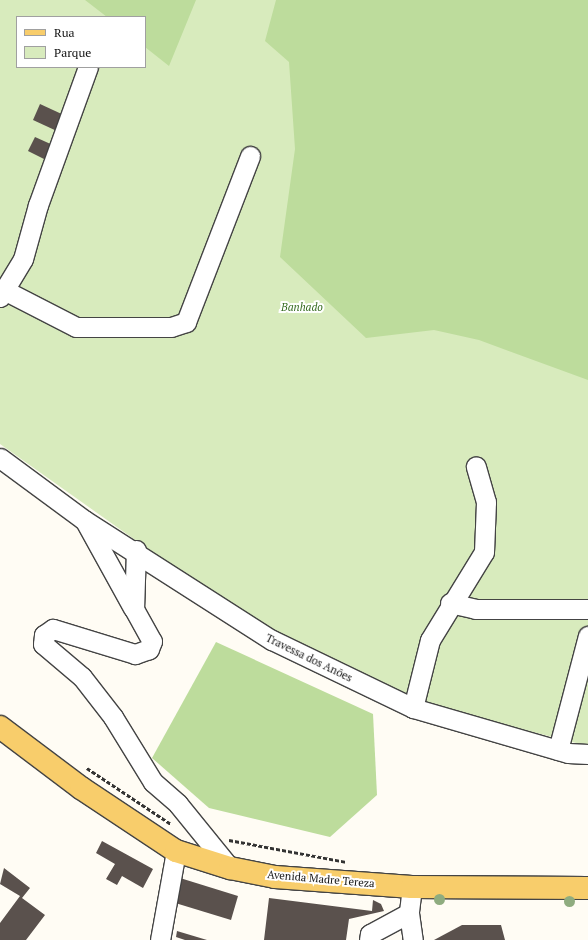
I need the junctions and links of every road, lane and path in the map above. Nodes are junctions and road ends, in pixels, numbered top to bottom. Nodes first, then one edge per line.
1 (88, 68) edge
2 (250, 156) dead end
3 (2, 294) edge
4 (0, 458) edge
5 (476, 466) dead end
6 (84, 520) junction
7 (136, 550) junction
8 (450, 603) junction
9 (134, 609) junction
10 (588, 609) edge
11 (588, 636) edge
12 (413, 708) junction
13 (0, 727) edge
14 (558, 750) junction
15 (588, 754) edge
16 (85, 766) dead end
17 (176, 827) dead end
18 (202, 835) junction
19 (176, 851) junction
20 (354, 864) dead end
21 (230, 868) junction
22 (412, 887) junction
23 (588, 888) edge
24 (409, 913) junction
25 (160, 940) edge
26 (369, 940) edge
27 (413, 940) edge

1 - 3 street
2 - 3 street
4 - 6 street, Travessa dos Anões
5 - 8 street
6 - 7 street, Travessa dos Anões
6 - 9 street
7 - 9 street
7 - 12 street, Travessa dos Anões
8 - 10 street
8 - 12 street
9 - 18 street
11 - 14 street
12 - 14 street, Travessa dos Anões
13 - 19 main road, Avenida Madre Tereza
14 - 15 street, Travessa dos Anões
16 - 17 path
18 - 20 path
18 - 21 street
19 - 21 main road, Avenida Madre Tereza
19 - 25 street
21 - 22 main road, Avenida Madre Tereza
22 - 23 main road, Avenida Madre Tereza
22 - 24 street
24 - 26 street
24 - 27 street

